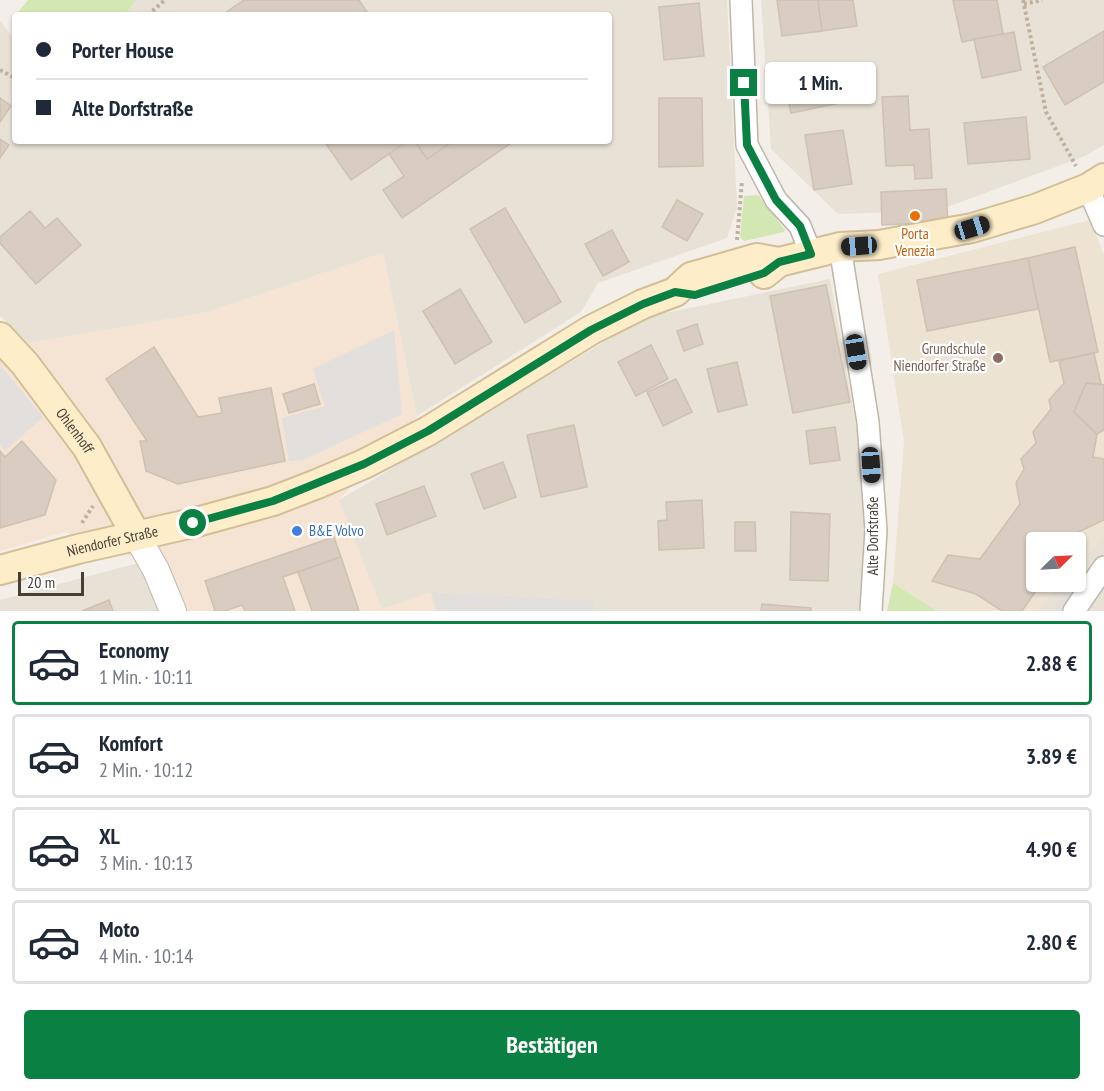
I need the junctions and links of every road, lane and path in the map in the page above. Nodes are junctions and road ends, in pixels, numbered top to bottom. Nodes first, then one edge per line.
1 (165, 0) edge
2 (741, 0) edge
3 (1042, 0) edge
4 (1023, 2) edge
5 (151, 12) edge
6 (747, 145) junction
7 (1096, 183) edge
8 (1104, 225) edge
9 (840, 248) junction
10 (811, 254) junction
11 (779, 262) junction
12 (731, 265) junction
13 (675, 292) junction
14 (0, 337) edge
15 (136, 535) junction
16 (1104, 567) edge
17 (0, 570) edge
18 (173, 611) edge
19 (871, 611) edge
20 (1074, 611) edge

1 - 5 path
2 - 6 street
3 - 4 path
4 - 7 path
6 - 10 street
6 - 12 path
7 - 8 street
7 - 9 main road, Niendorfer Straße
9 - 10 main road, Niendorfer Straße
9 - 19 street, Alte Dorfstraße
10 - 11 main road, Niendorfer Straße
11 - 12 main road, Niendorfer Straße
11 - 13 main road, Niendorfer Straße
12 - 13 main road, Niendorfer Straße
13 - 15 main road, Niendorfer Straße
14 - 15 main road, Ohlenhoff
15 - 17 main road, Niendorfer Straße
15 - 18 street
16 - 20 street

